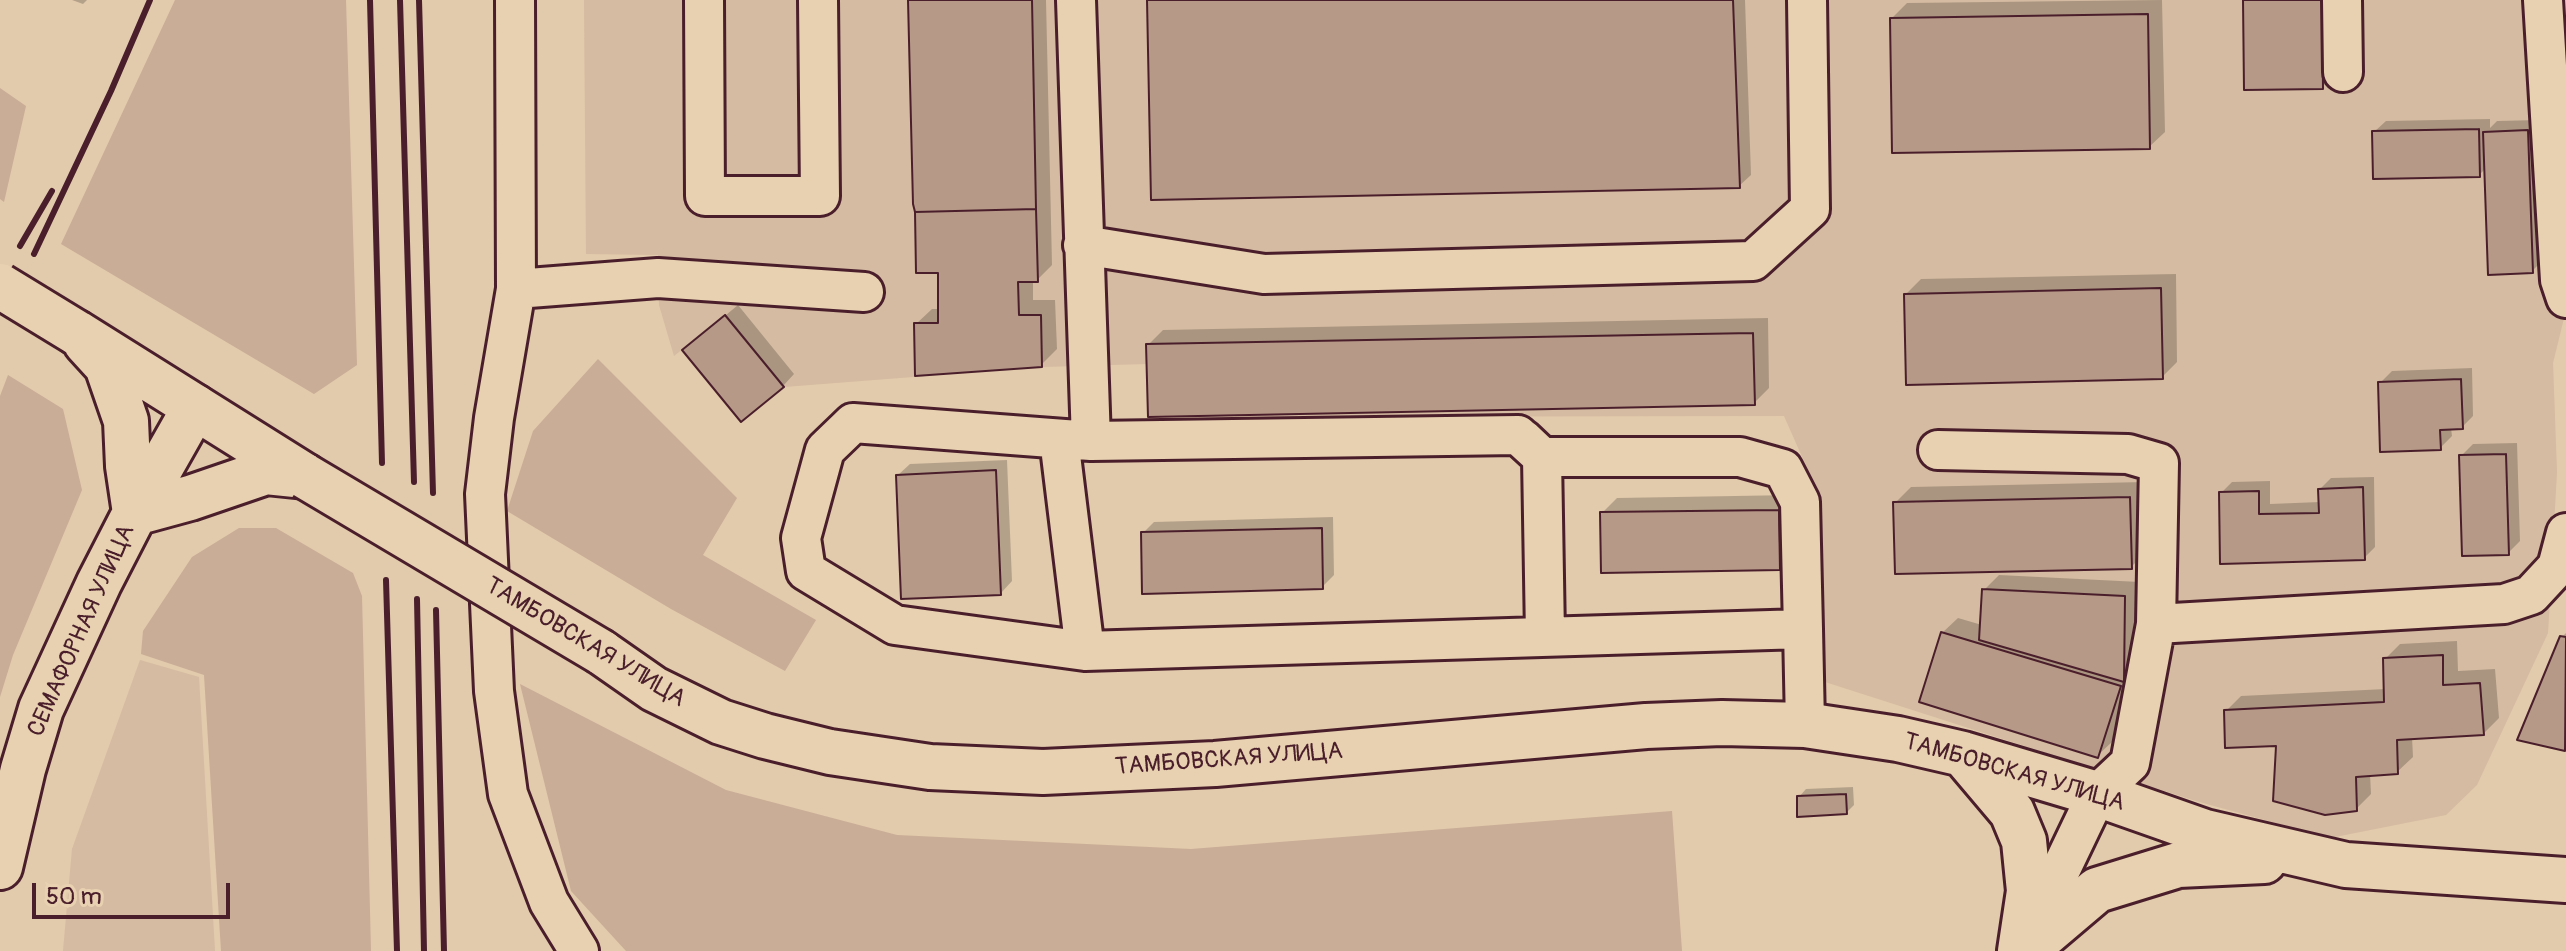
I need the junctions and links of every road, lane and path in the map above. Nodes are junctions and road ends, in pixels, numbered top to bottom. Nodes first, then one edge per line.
1 (515, 0) edge
2 (704, 0) edge
3 (818, 0) edge
4 (1076, 0) edge
5 (1807, 0) edge
6 (2342, 0) edge
7 (2543, 0) edge
8 (2343, 72) dead end
9 (1083, 245) junction
10 (0, 286) edge
11 (516, 289) junction
12 (864, 292) dead end
13 (2566, 298) edge
14 (77, 333) junction
15 (195, 407) junction
16 (1075, 440) junction
17 (1938, 450) dead end
18 (1542, 457) junction
19 (305, 476) junction
20 (135, 513) junction
21 (2566, 533) edge
22 (2156, 624) junction
23 (1803, 629) junction
24 (1545, 636) junction
25 (1085, 651) junction
26 (1805, 725) junction
27 (1963, 754) junction
28 (2097, 794) junction
29 (2346, 865) junction
30 (0, 867) edge
31 (2566, 880) edge
32 (579, 951) edge
33 (2022, 951) edge

1 - 11 street
2 - 3 street
4 - 9 street
5 - 9 street
6 - 8 street
7 - 13 street
9 - 16 street
10 - 14 main road, ТАМБОВСКАЯ УЛИЦА, bridge
11 - 12 street
11 - 32 street
14 - 15 main road, ТАМБОВСКАЯ УЛИЦА
14 - 20 main road
15 - 19 main road, ТАМБОВСКАЯ УЛИЦА
15 - 20 main road, СЕМАФОРНАЯ УЛИЦА
16 - 18 street
16 - 25 street
16 - 25 street
17 - 22 street
18 - 23 street
18 - 24 street
19 - 20 main road
19 - 26 main road, ТАМБОВСКАЯ УЛИЦА, bridge
20 - 30 main road, СЕМАФОРНАЯ УЛИЦА
21 - 22 street
22 - 28 street
23 - 24 street
23 - 26 street
24 - 25 street
26 - 27 main road, ТАМБОВСКАЯ УЛИЦА
27 - 28 main road, ТАМБОВСКАЯ УЛИЦА
27 - 33 main road
28 - 29 main road, ТАМБОВСКАЯ УЛИЦА
28 - 33 street
29 - 31 main road, ТАМБОВСКАЯ УЛИЦА
29 - 33 main road

